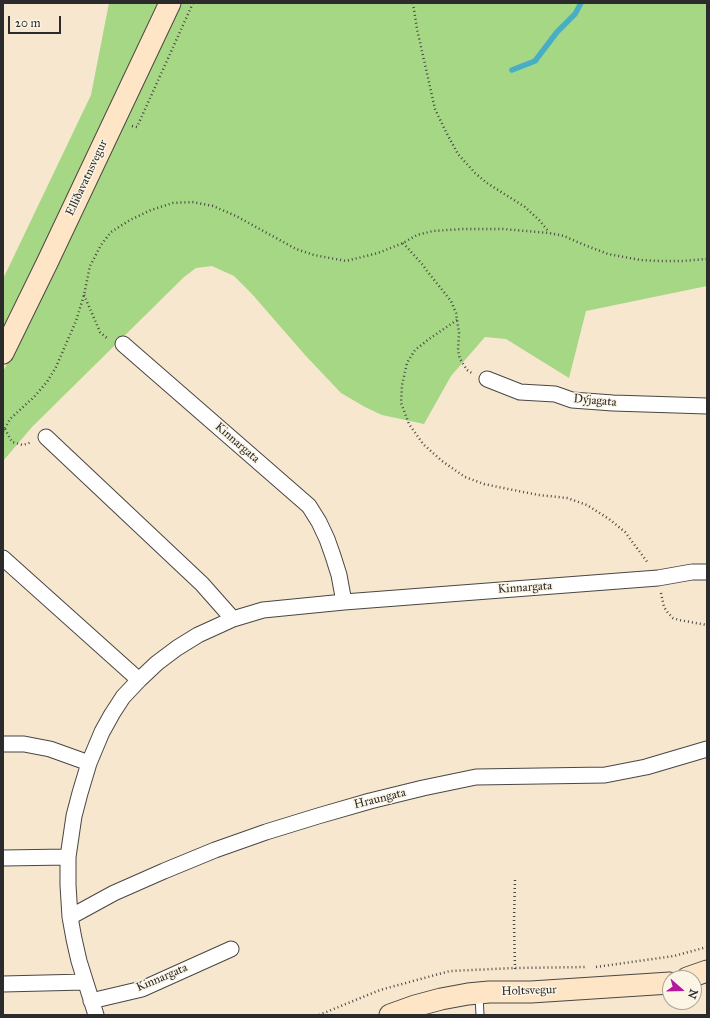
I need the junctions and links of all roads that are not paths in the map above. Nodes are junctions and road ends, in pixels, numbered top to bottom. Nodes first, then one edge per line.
1 (170, 3) edge
2 (123, 344) road end
3 (3, 353) edge
4 (487, 379) road end
5 (707, 406) edge
6 (46, 437) road end
7 (3, 558) edge
8 (707, 572) edge
9 (344, 602) junction
10 (233, 619) junction
11 (139, 680) junction
12 (3, 744) edge
13 (707, 749) edge
14 (89, 763) junction
15 (68, 857) junction
16 (3, 858) edge
17 (70, 917) junction
18 (231, 949) dead end
19 (85, 982) junction
20 (3, 984) edge
21 (662, 984) edge
22 (479, 993) junction
23 (94, 1008) edge
24 (390, 1015) edge
25 (480, 1015) edge

1 - 3 main road, Elliðavatnsvegur
2 - 9 street, Kinnargata
4 - 5 street, Dýjagata
6 - 10 street
7 - 11 street
8 - 9 street, Kinnargata
9 - 10 street, Kinnargata
10 - 11 street, Kinnargata
11 - 14 street, Kinnargata
12 - 14 street
13 - 17 street, Hraungata
14 - 15 street, Kinnargata
15 - 16 street
15 - 17 street, Kinnargata
17 - 19 street, Kinnargata
18 - 23 street, Kinnargata
19 - 20 street
19 - 23 street, Kinnargata
21 - 22 main road, Holtsvegur
22 - 24 main road, Holtsvegur
22 - 25 lane

